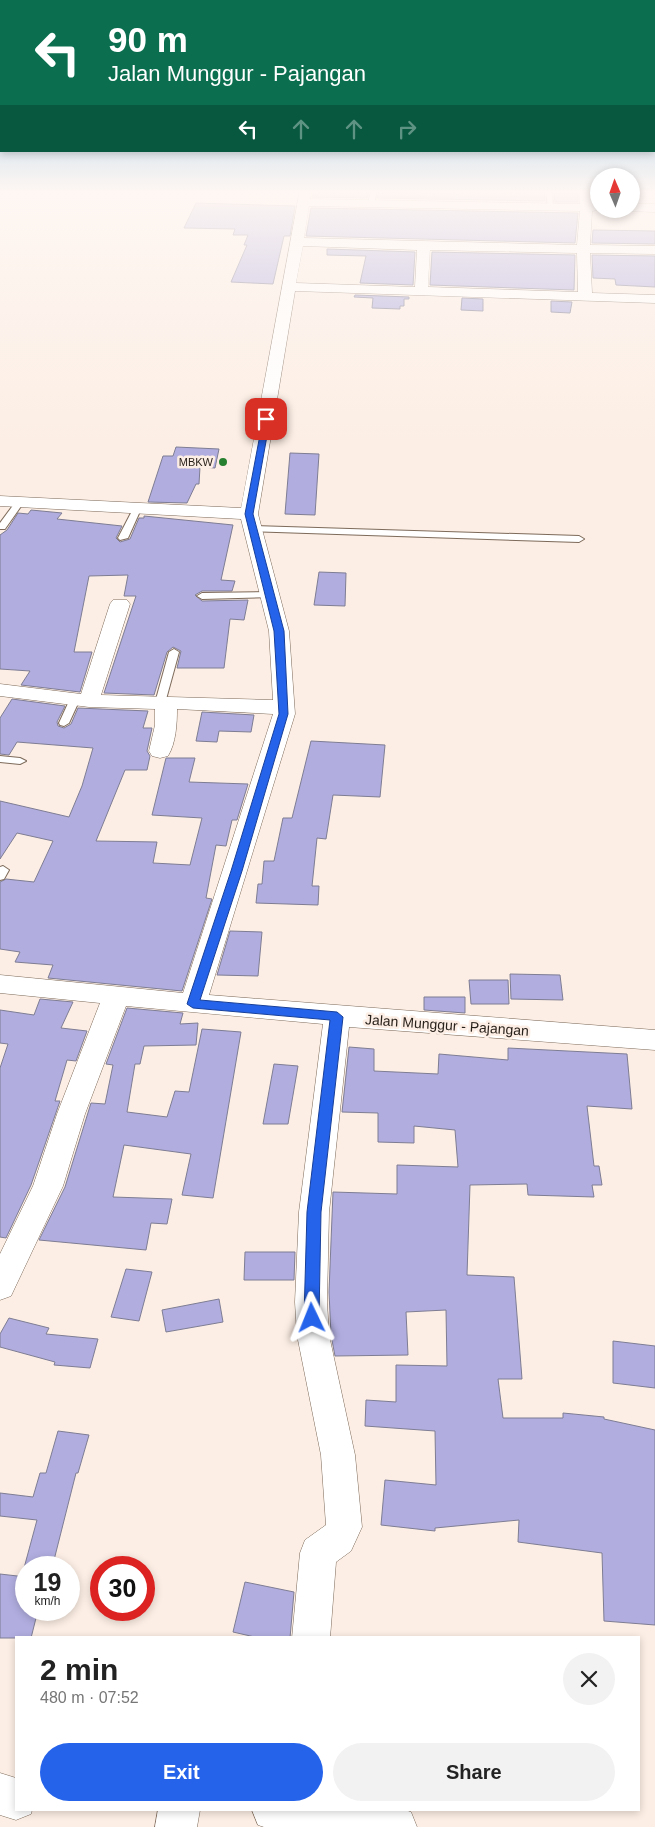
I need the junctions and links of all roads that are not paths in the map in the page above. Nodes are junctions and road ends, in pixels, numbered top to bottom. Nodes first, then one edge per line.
1 (292, 275) edge
2 (422, 275) edge
3 (584, 275) edge
4 (290, 286) junction
5 (421, 291) junction
6 (585, 296) junction
7 (655, 299) edge
8 (0, 501) edge
9 (20, 502) junction
10 (137, 509) junction
11 (251, 522) junction
12 (2, 527) dead end
13 (123, 538) dead end
14 (579, 539) dead end
15 (271, 595) junction
16 (202, 596) dead end
17 (120, 604) dead end
18 (174, 652) dead end
19 (0, 690) edge
20 (82, 700) junction
21 (163, 703) junction
22 (283, 707) junction
23 (64, 723) dead end
24 (160, 750) dead end
25 (0, 759) edge
26 (20, 761) dead end
27 (0, 984) edge
28 (116, 996) junction
29 (193, 1004) junction
30 (337, 1017) junction
31 (655, 1040) edge
32 (0, 1287) edge
33 (311, 1636) edge
34 (0, 1794) edge
35 (15, 1798) edge
36 (179, 1811) edge
37 (285, 1811) edge
38 (176, 1827) edge
39 (396, 1827) edge

1 - 4 street
2 - 5 street
3 - 6 street
4 - 5 street
4 - 11 street
5 - 6 street
6 - 7 street
8 - 9 street
9 - 10 street
9 - 12 lane
10 - 11 street
10 - 13 lane
11 - 14 lane
11 - 15 street
15 - 16 lane
15 - 22 street
17 - 20 street
18 - 21 lane
19 - 20 street
20 - 21 street
20 - 23 lane
21 - 22 street
21 - 24 street
22 - 29 street
25 - 26 lane
27 - 28 street, Jalan Munggur - Pajangan
28 - 29 street, Jalan Munggur - Pajangan
28 - 32 street
29 - 30 street, Jalan Munggur - Pajangan
30 - 31 street, Jalan Munggur - Pajangan
30 - 33 street
34 - 35 street
36 - 38 street
37 - 39 street

